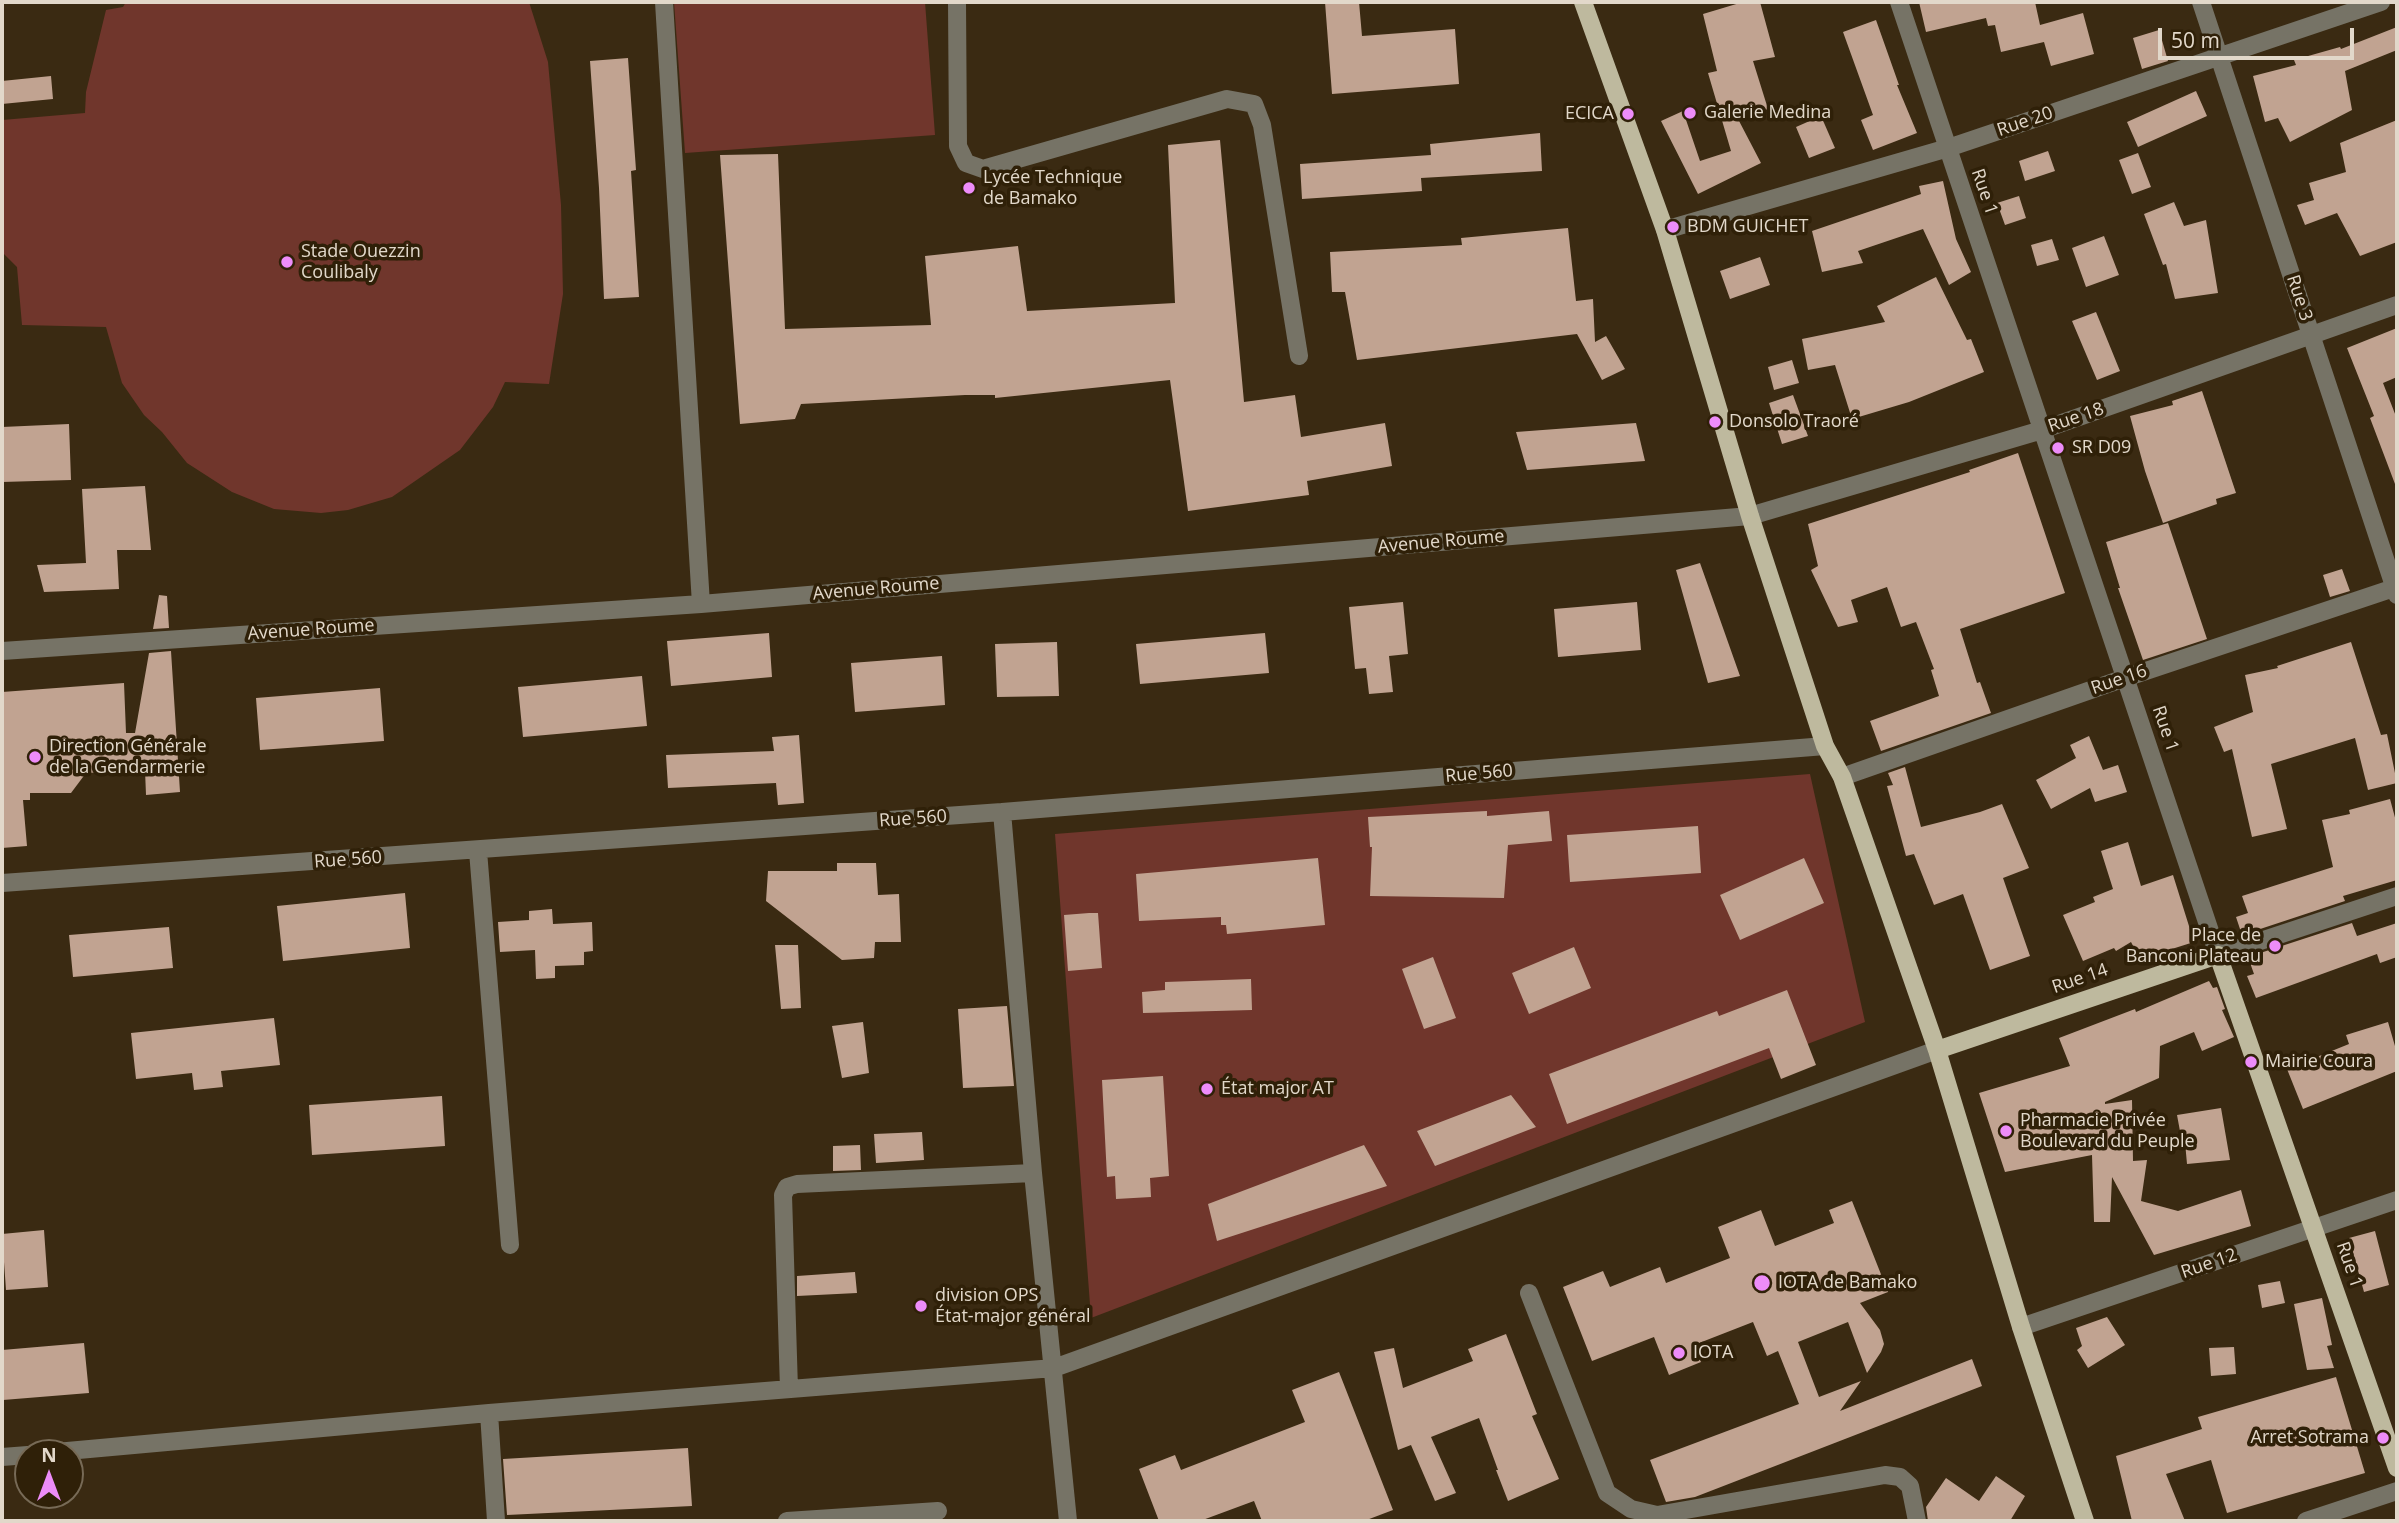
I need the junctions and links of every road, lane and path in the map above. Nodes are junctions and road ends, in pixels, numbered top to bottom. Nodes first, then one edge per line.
1 (664, 2) edge
2 (957, 2) edge
3 (1583, 2) edge
4 (1899, 2) edge
5 (2201, 2) edge
6 (2381, 2) edge
7 (2219, 57) junction
8 (1948, 148) junction
9 (1665, 230) junction
10 (2397, 305) edge
11 (2311, 335) junction
12 (1299, 356) dead end
13 (2042, 430) junction
14 (1750, 516) junction
15 (2397, 590) edge
16 (701, 604) junction
17 (2, 651) edge
18 (2125, 678) junction
19 (1825, 746) junction
20 (1842, 777) junction
21 (1002, 812) junction
22 (478, 851) junction
23 (2, 883) edge
24 (2397, 896) edge
25 (2218, 955) junction
26 (1937, 1050) junction
27 (1034, 1173) junction
28 (2397, 1200) edge
29 (2314, 1229) junction
30 (510, 1245) dead end
31 (1529, 1293) dead end
32 (2021, 1327) junction
33 (1054, 1368) junction
34 (789, 1389) junction
35 (489, 1413) junction
36 (84, 1449) edge
37 (2397, 1468) edge
38 (2397, 1491) edge
39 (938, 1511) dead end
40 (496, 1521) edge
41 (787, 1521) edge
42 (1068, 1521) edge
43 (1917, 1521) edge
44 (2085, 1521) edge
45 (2306, 1521) edge

1 - 16 street
2 - 12 street
3 - 9 main road
4 - 8 street, Rue 1
5 - 7 street, Rue 3
6 - 7 street, Rue 20
7 - 8 street, Rue 20
7 - 11 street, Rue 3
8 - 9 street, Rue 20
8 - 13 street, Rue 1
9 - 14 main road
10 - 11 street, Rue 18
11 - 13 street, Rue 18
11 - 15 street, Rue 3
13 - 14 street, Rue 18
13 - 18 street, Rue 1
14 - 16 street, Avenue Roume
14 - 19 main road
15 - 18 street, Rue 16
16 - 17 street, Avenue Roume
18 - 20 street, Rue 16
18 - 25 street, Rue 1
19 - 20 main road
19 - 21 street, Rue 560
20 - 26 main road
21 - 22 street, Rue 560
21 - 27 street
22 - 23 street, Rue 560
22 - 30 street
24 - 25 street, Rue 14
25 - 26 main road, Rue 14
25 - 29 main road, Rue 1
26 - 32 main road
26 - 33 street
27 - 33 street
27 - 34 street
28 - 29 street, Rue 12
29 - 32 street, Rue 12
29 - 37 main road, Rue 1
31 - 43 street
32 - 44 main road
33 - 34 street
33 - 42 street
34 - 35 street
35 - 36 street
35 - 40 street
38 - 45 street
39 - 41 street

